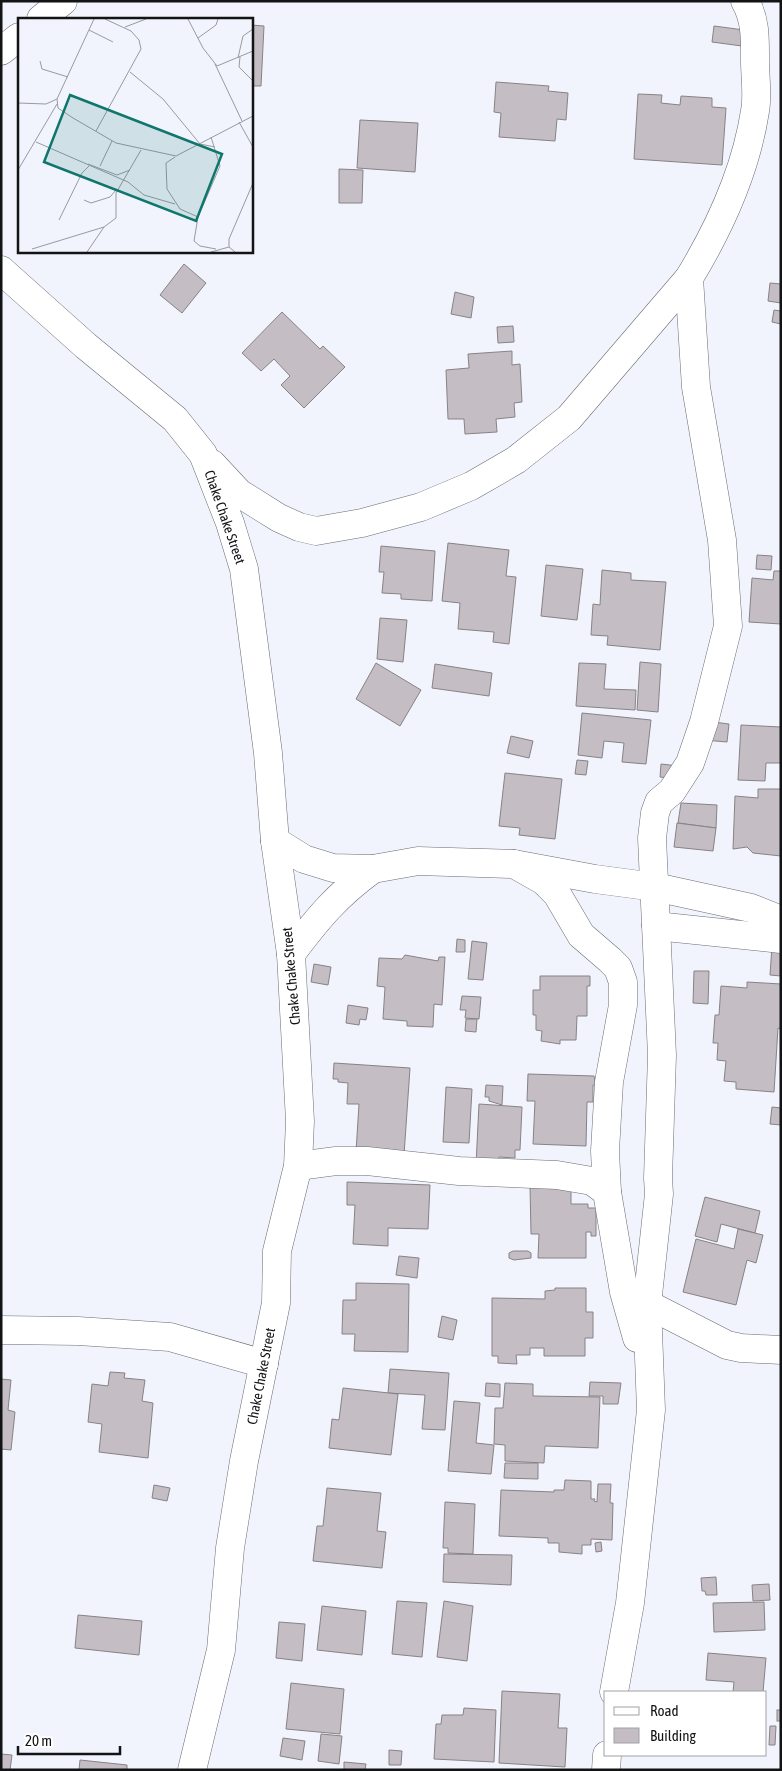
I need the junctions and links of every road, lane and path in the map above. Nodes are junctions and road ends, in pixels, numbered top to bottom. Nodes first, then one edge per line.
1 (63, 1) edge
2 (745, 1) edge
3 (42, 18) edge
4 (18, 38) edge
5 (1, 51) edge
6 (1, 270) edge
7 (689, 278) junction
8 (203, 454) junction
9 (275, 841) junction
10 (514, 864) junction
11 (373, 869) junction
12 (655, 887) junction
13 (781, 920) edge
14 (656, 926) junction
15 (781, 939) edge
16 (291, 954) junction
17 (298, 1166) junction
18 (607, 1192) junction
19 (647, 1304) junction
20 (1, 1330) edge
21 (781, 1350) edge
22 (264, 1364) junction
23 (650, 1382) junction
24 (614, 1691) edge
25 (607, 1756) edge
26 (192, 1770) edge
27 (606, 1770) edge

1 - 3 street
2 - 7 street
4 - 5 street
6 - 8 street, Chake Chake Street
7 - 8 street
7 - 12 street
8 - 9 street, Chake Chake Street
9 - 11 street
9 - 16 street, Chake Chake Street
10 - 11 street
10 - 12 street
10 - 18 street
11 - 16 street
12 - 13 street
12 - 14 street
14 - 15 street
14 - 19 street
16 - 17 street, Chake Chake Street
17 - 18 street
17 - 22 street, Chake Chake Street
18 - 23 street
19 - 21 street
19 - 23 street
20 - 22 street
22 - 26 street, Chake Chake Street
23 - 24 street
25 - 27 street

